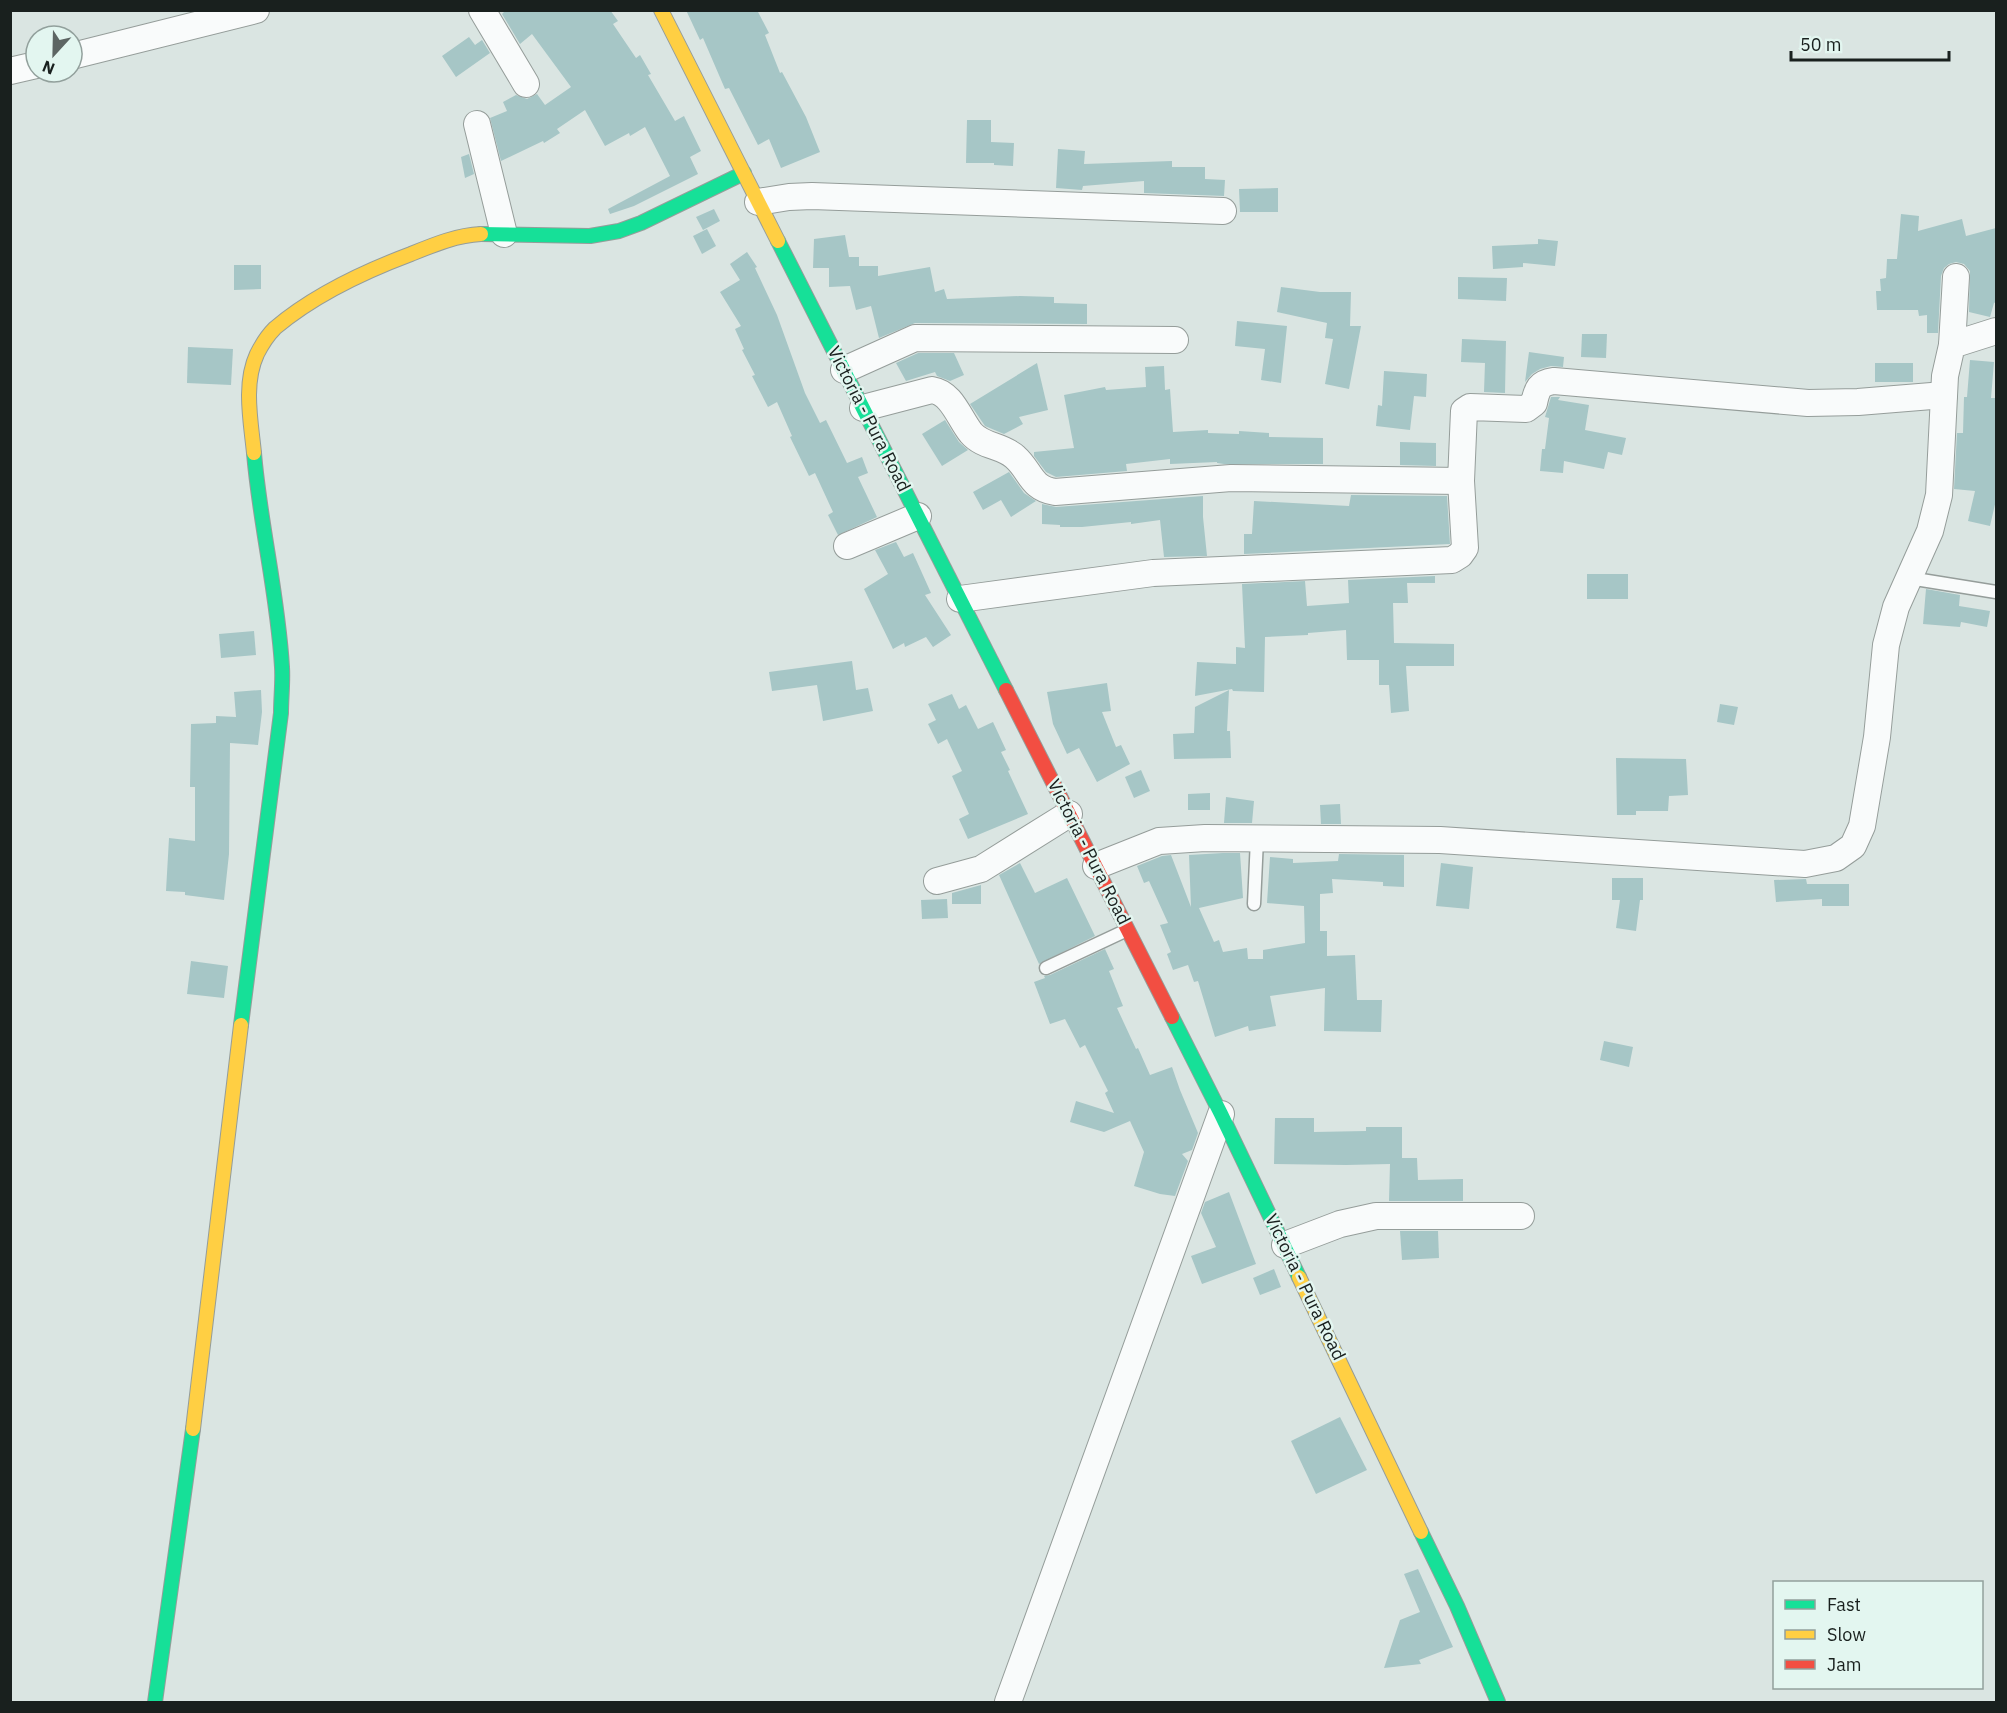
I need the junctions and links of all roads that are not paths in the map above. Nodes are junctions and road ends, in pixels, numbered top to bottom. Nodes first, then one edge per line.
1 (256, 10) edge
2 (482, 10) edge
3 (661, 10) edge
4 (84, 53) edge
5 (526, 84) dead end
6 (477, 124) dead end
7 (744, 173) junction
8 (758, 202) junction
9 (1223, 211) dead end
10 (504, 234) junction
11 (1956, 277) dead end
12 (1996, 331) edge
13 (1175, 340) dead end
14 (1952, 345) junction
15 (844, 370) junction
16 (1944, 395) junction
17 (863, 408) junction
18 (1461, 481) junction
19 (918, 516) junction
20 (848, 546) dead end
21 (1909, 578) junction
22 (1996, 592) edge
23 (960, 599) junction
24 (1069, 814) junction
25 (1257, 839) junction
26 (1096, 866) junction
27 (937, 881) dead end
28 (1254, 904) dead end
29 (1128, 929) junction
30 (1046, 968) dead end
31 (1221, 1114) junction
32 (1521, 1216) dead end
33 (1286, 1245) junction
34 (155, 1702) edge
35 (1008, 1702) edge
36 (1498, 1702) edge

1 - 4 street
2 - 5 street
3 - 7 main road, Victoria - Pura Road
6 - 10 street
7 - 8 main road, Victoria - Pura Road
7 - 10 main road
8 - 9 street
8 - 15 main road, Victoria - Pura Road
10 - 34 main road
11 - 14 street
12 - 14 street
13 - 15 street
14 - 16 street
15 - 17 main road, Victoria - Pura Road
16 - 18 street
16 - 21 street
17 - 18 street
17 - 19 main road, Victoria - Pura Road
18 - 23 street
19 - 20 street
19 - 23 main road, Victoria - Pura Road
21 - 22 lane
21 - 25 street
23 - 24 main road, Victoria - Pura Road
24 - 26 main road, Victoria - Pura Road
24 - 27 street
25 - 26 street
25 - 28 lane
26 - 29 main road, Victoria - Pura Road
29 - 30 lane
29 - 31 main road, Victoria - Pura Road
31 - 33 main road, Victoria - Pura Road
31 - 35 street
32 - 33 street
33 - 36 main road, Victoria - Pura Road

